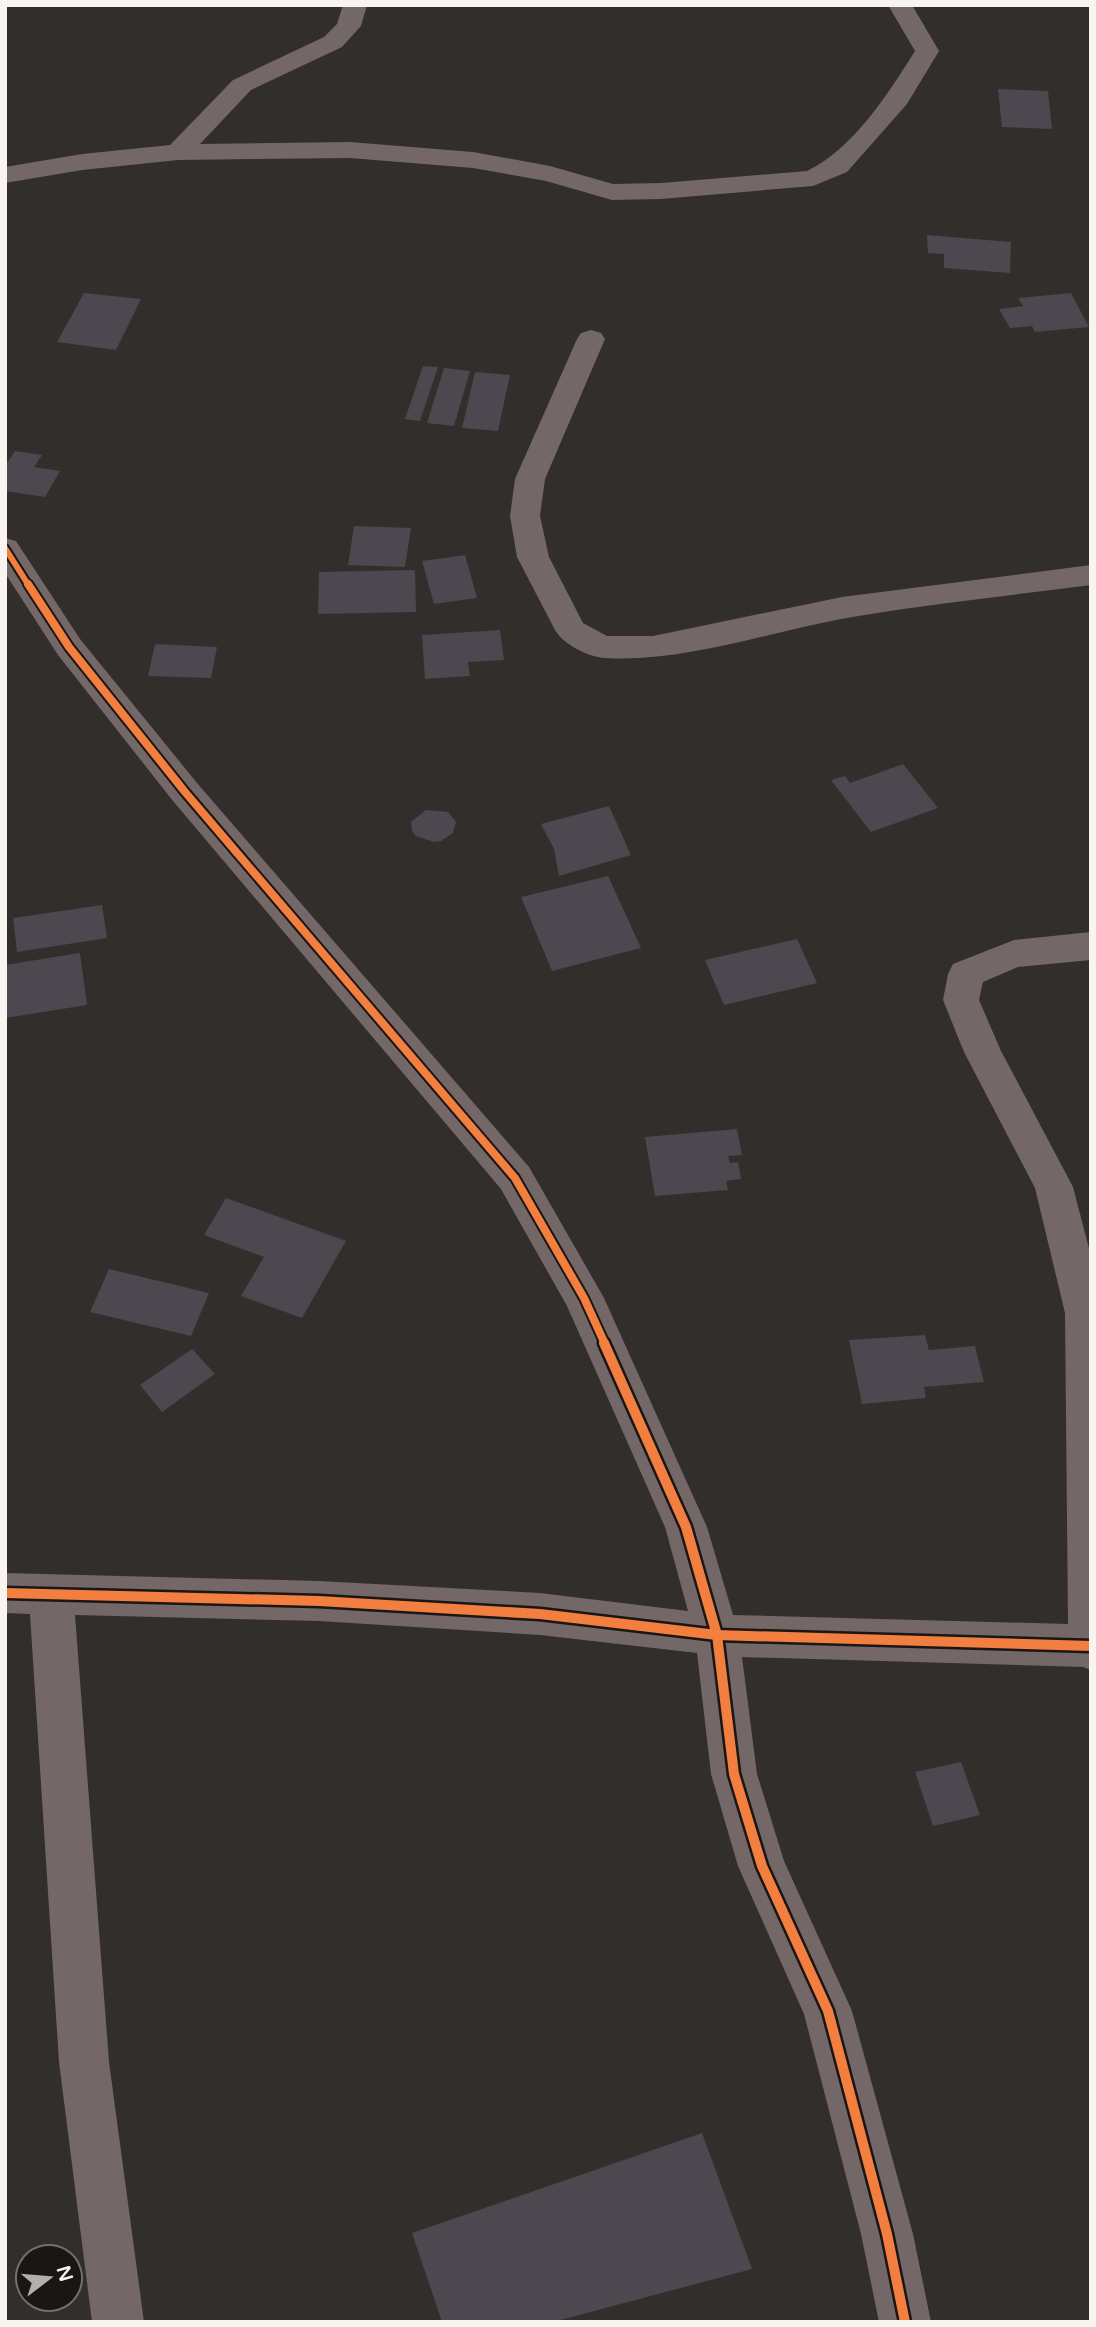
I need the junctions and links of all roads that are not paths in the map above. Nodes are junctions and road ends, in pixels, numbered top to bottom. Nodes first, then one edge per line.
1 (355, 5) edge
2 (900, 5) edge
3 (178, 152) junction
4 (5, 175) edge
5 (591, 340) dead end
6 (5, 548) edge
7 (1091, 575) edge
8 (1091, 946) edge
9 (28, 1594) edge
10 (717, 1635) junction
11 (1090, 1647) edge
12 (117, 2322) edge
13 (905, 2322) edge

1 - 3 street
2 - 3 street
3 - 4 street
5 - 7 street
6 - 10 street
8 - 11 street
9 - 10 street
9 - 12 street
10 - 11 street
10 - 13 street

